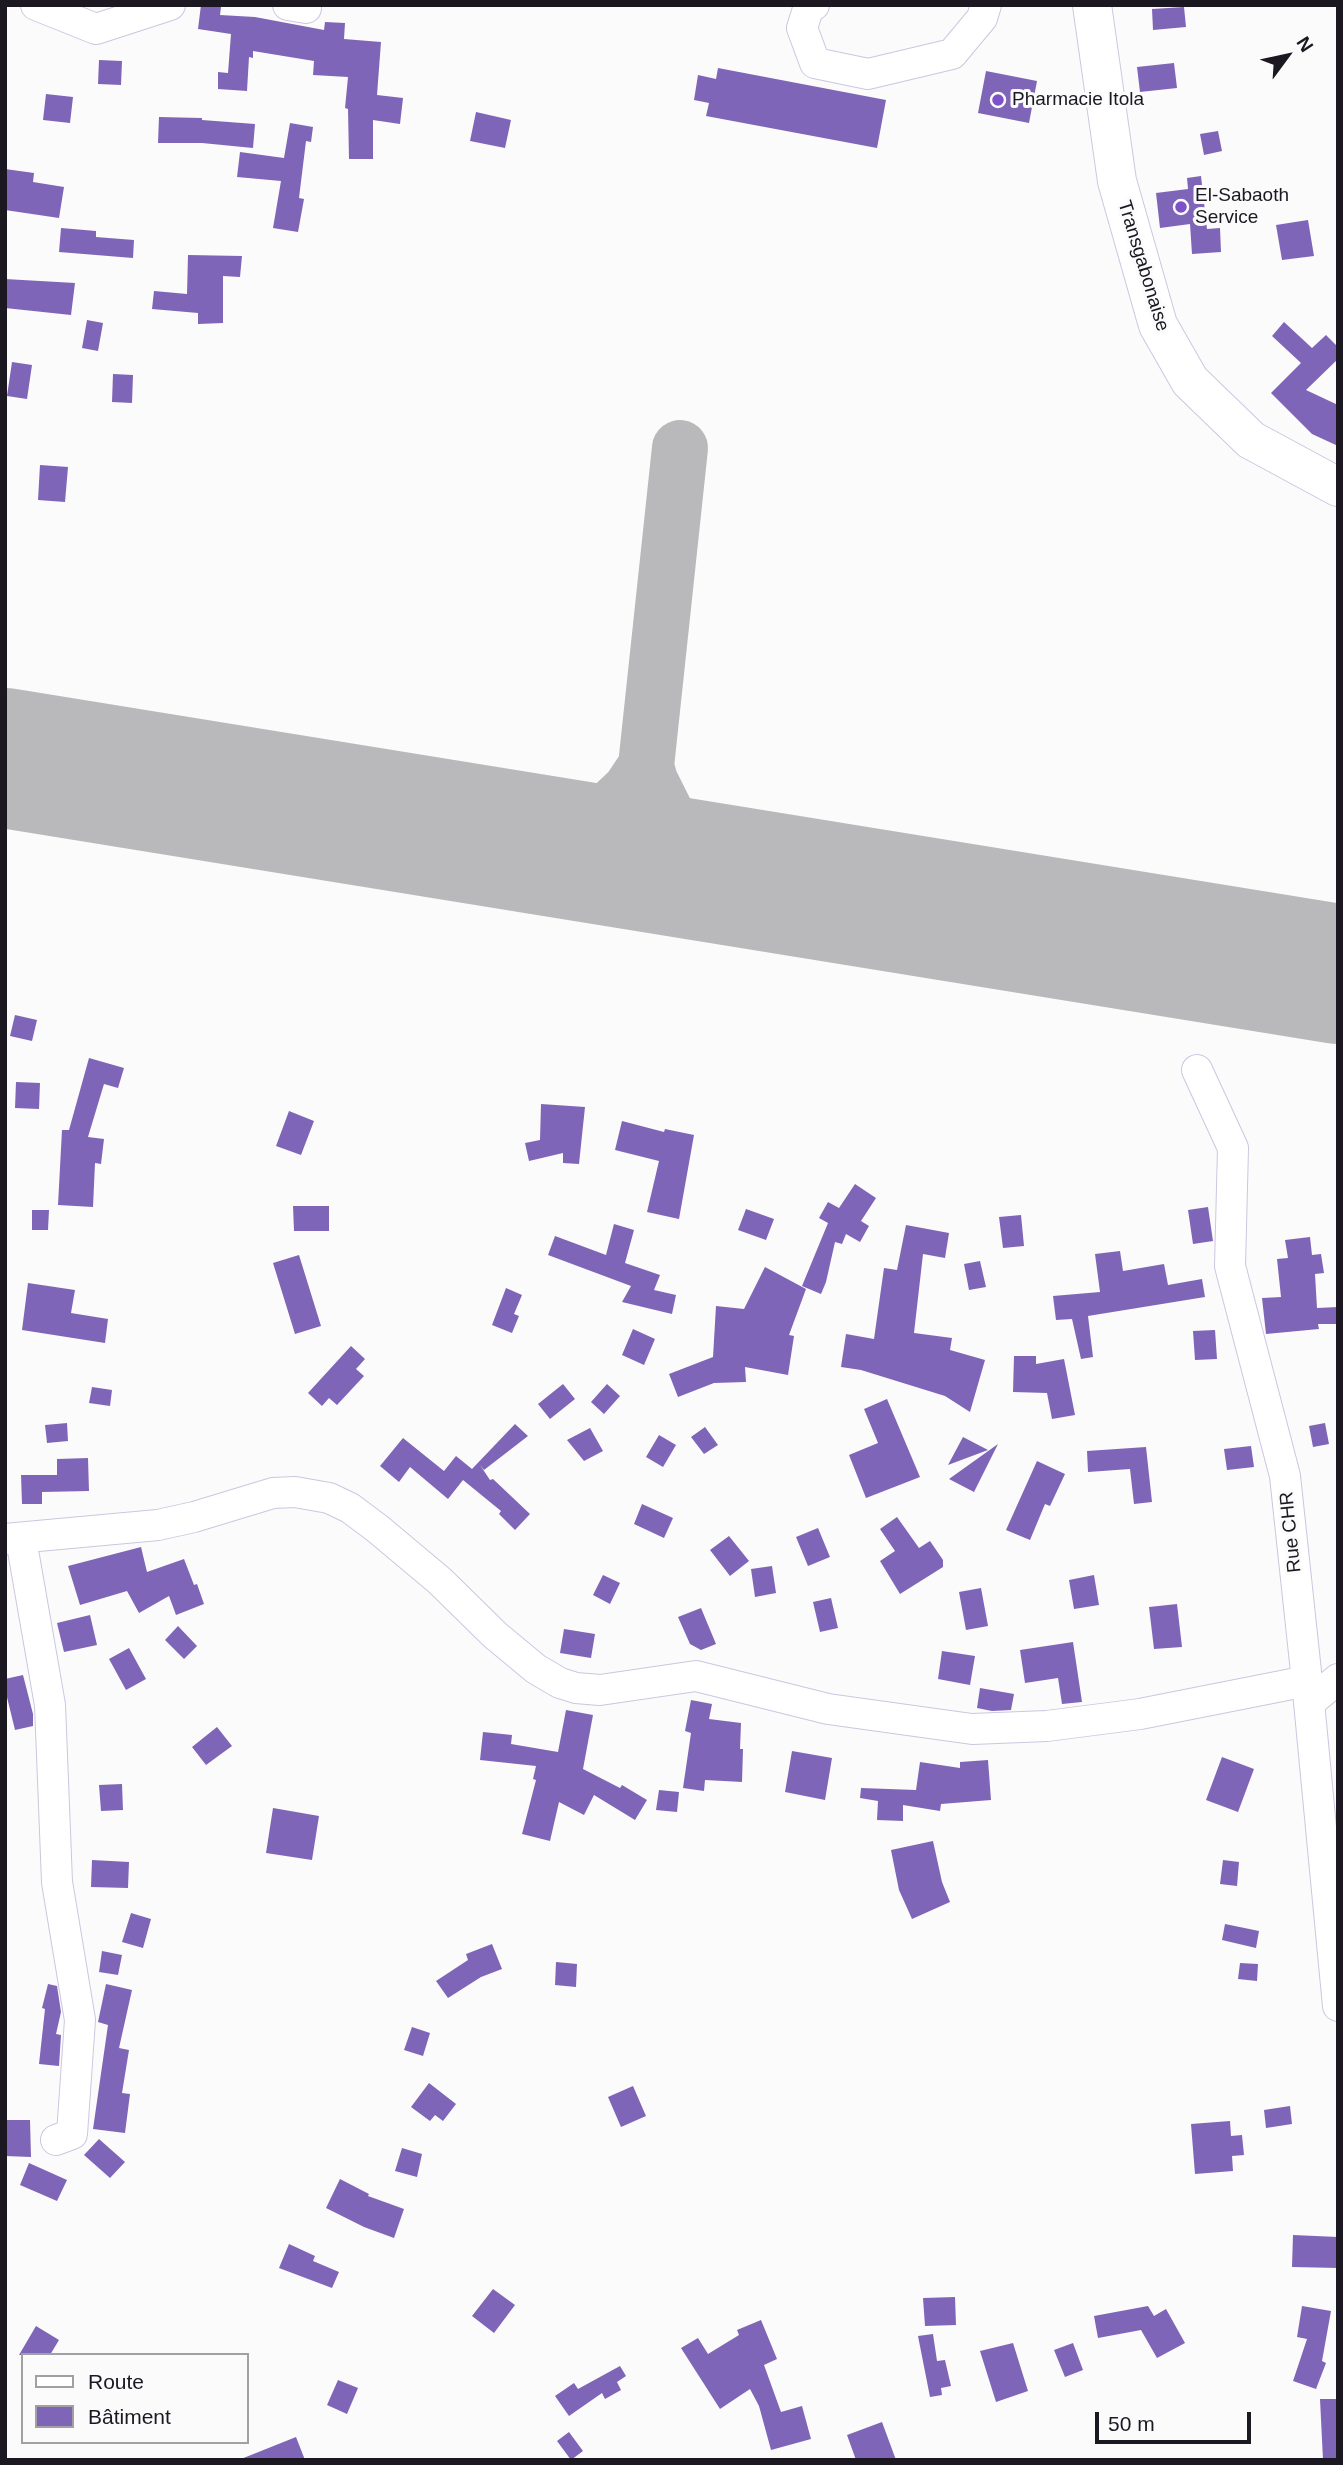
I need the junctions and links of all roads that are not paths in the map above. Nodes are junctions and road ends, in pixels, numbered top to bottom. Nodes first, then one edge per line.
1 (36, 5) edge
2 (170, 5) edge
3 (814, 5) edge
4 (986, 5) edge
5 (1092, 5) edge
6 (1338, 487) edge
7 (1197, 1070) dead end
8 (13, 1539) edge
9 (1338, 1678) edge
10 (1308, 1692) junction
11 (1338, 2006) edge
12 (56, 2140) dead end

1 - 2 street
3 - 4 street
5 - 6 highway, Transgabonaise
7 - 10 street, Rue CHR
8 - 10 street
8 - 12 street
9 - 10 street
10 - 11 street, Rue CHR

